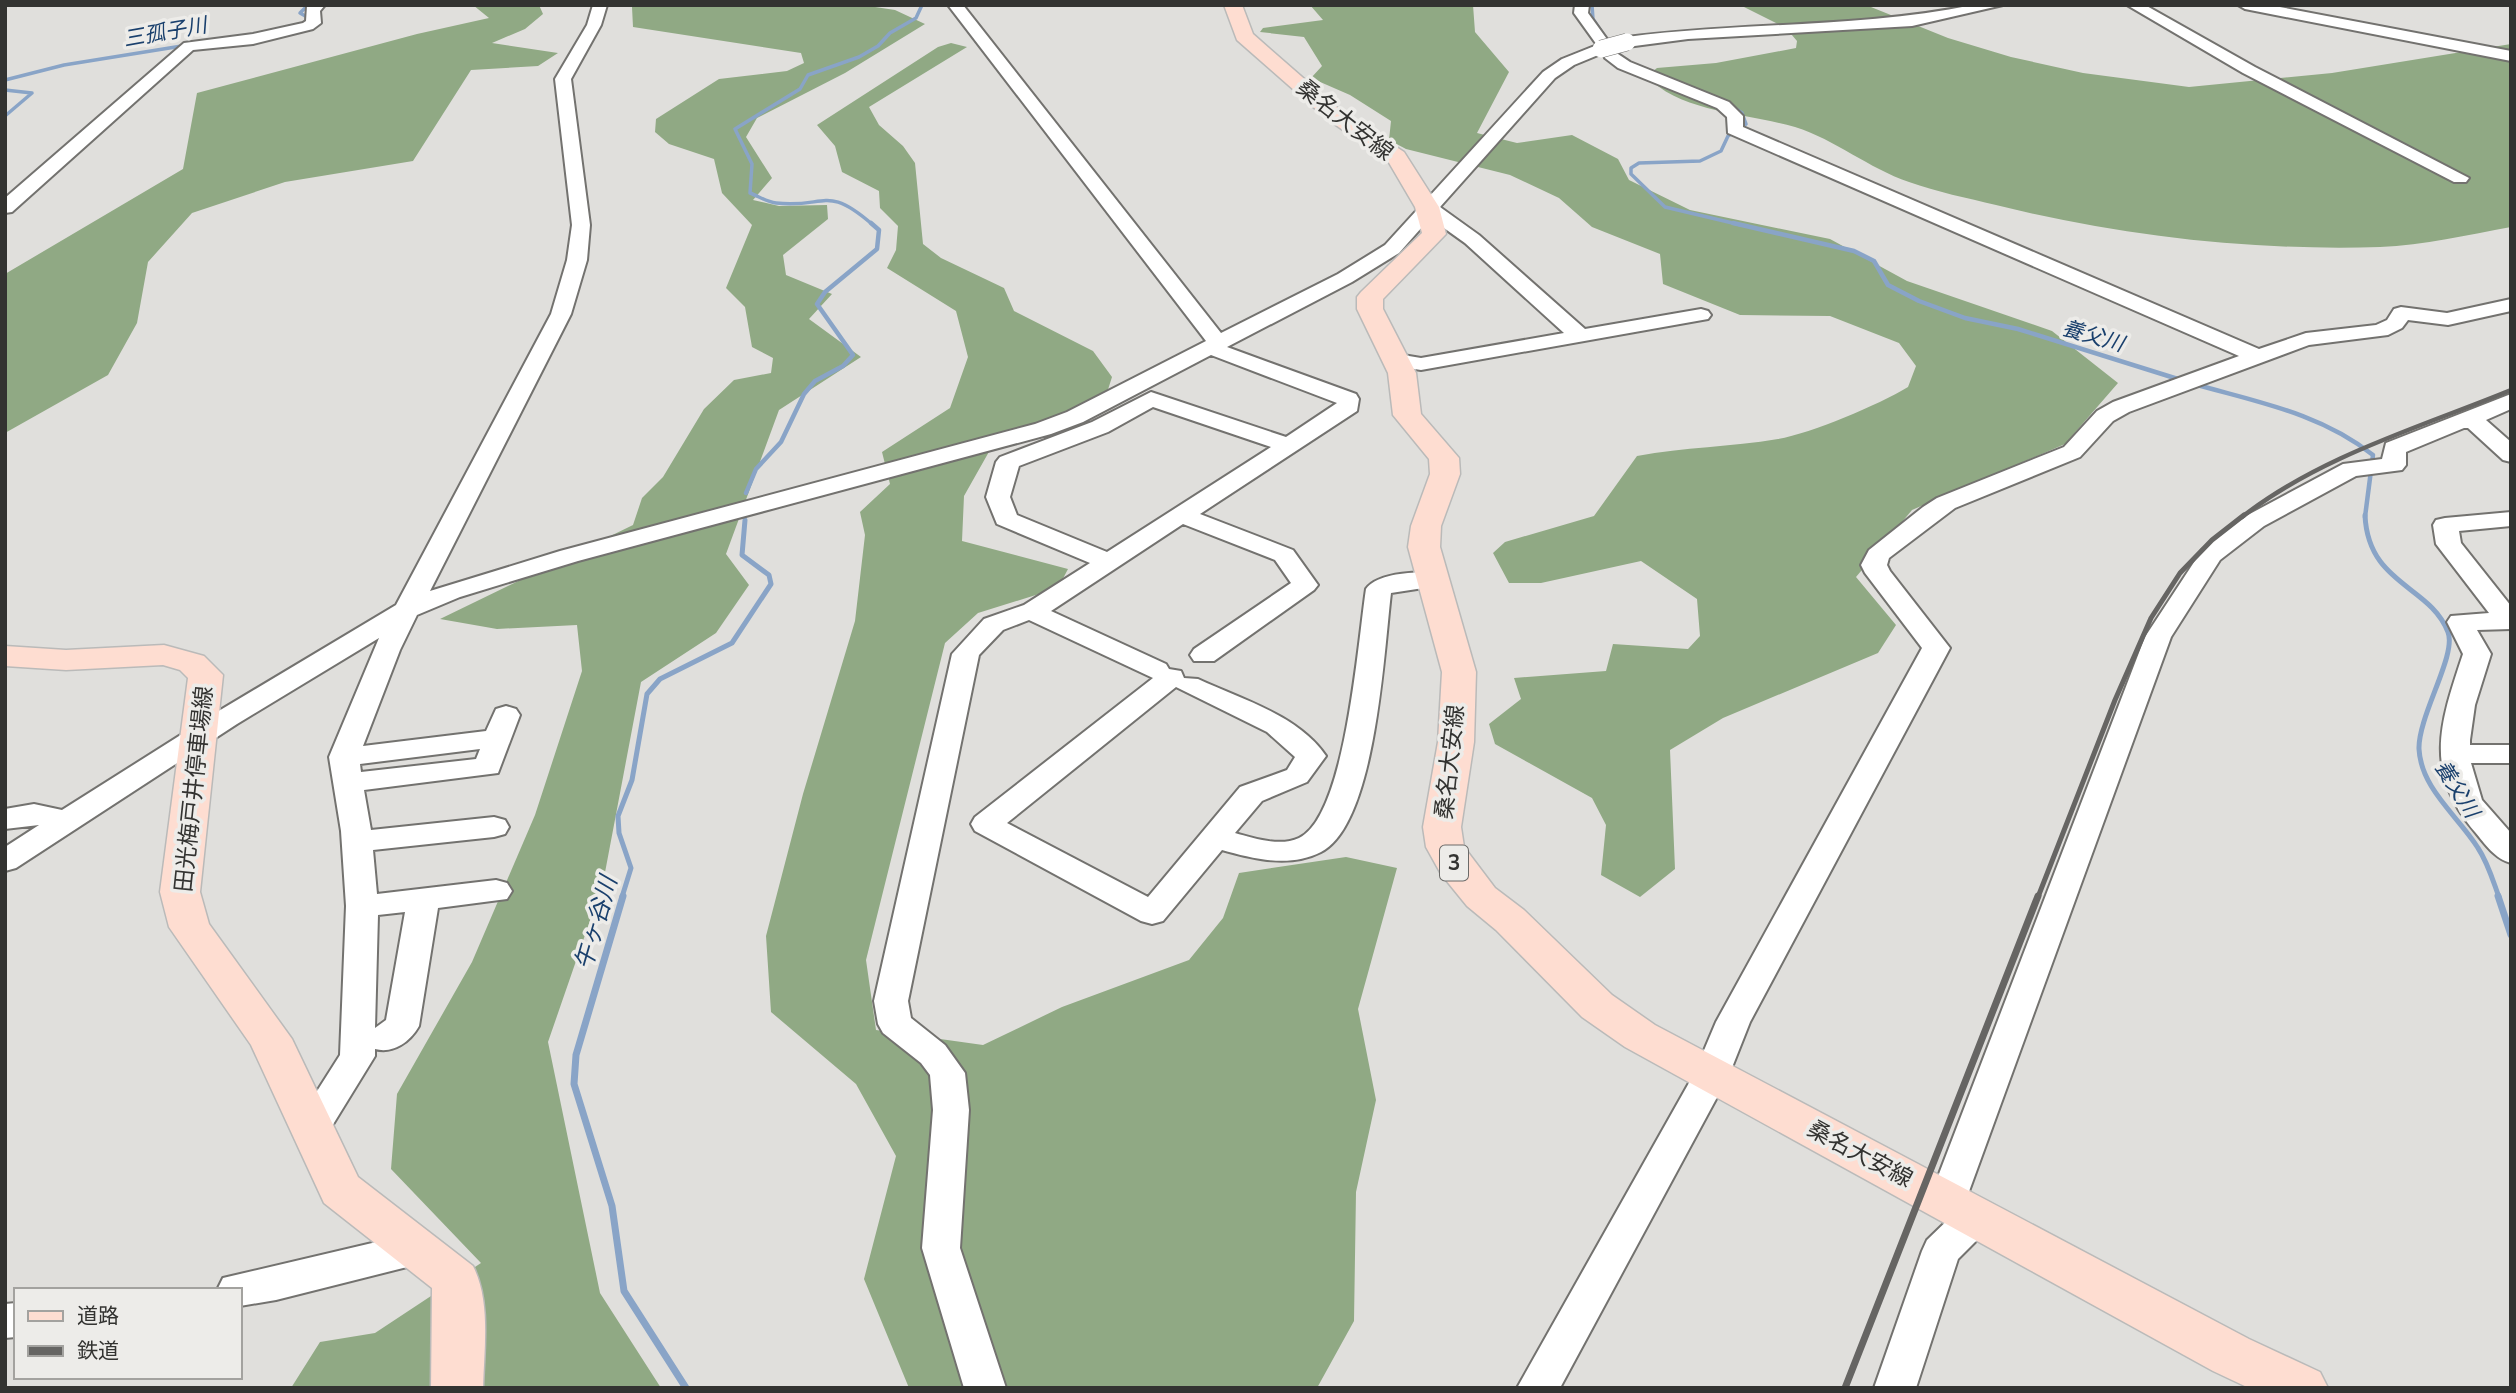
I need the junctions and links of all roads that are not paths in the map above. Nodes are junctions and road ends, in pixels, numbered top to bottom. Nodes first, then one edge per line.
1 (318, 5) edge
2 (600, 5) edge
3 (955, 5) edge
4 (1233, 5) edge
5 (1582, 5) edge
6 (1996, 5) edge
7 (2134, 5) edge
8 (2245, 5) edge
9 (1609, 52) junction
10 (2511, 56) edge
11 (1513, 114) junction
12 (2460, 178) dead end
13 (1427, 207) junction
14 (5, 208) edge
15 (2511, 305) edge
16 (1700, 315) dead end
17 (1580, 336) junction
18 (1212, 344) junction
19 (2259, 357) junction
20 (1397, 360) junction
21 (2511, 401) edge
22 (2473, 420) junction
23 (1288, 445) junction
24 (2511, 455) edge
25 (1181, 515) junction
26 (2511, 519) edge
27 (1108, 562) junction
28 (1434, 580) junction
29 (407, 610) junction
30 (1032, 612) junction
31 (5, 656) edge
32 (1172, 677) junction
33 (502, 726) dead end
34 (199, 735) junction
35 (2453, 754) junction
36 (2511, 754) edge
37 (346, 770) junction
38 (5, 819) edge
39 (67, 821) junction
40 (494, 827) dead end
41 (1214, 837) junction
42 (356, 842) junction
43 (2511, 853) edge
44 (5, 861) edge
45 (496, 891) dead end
46 (423, 899) junction
47 (362, 906) junction
48 (385, 1039) dead end
49 (1711, 1075) junction
50 (311, 1129) junction
51 (1962, 1208) junction
52 (419, 1248) junction
53 (242, 1289) edge
54 (457, 1388) edge
55 (985, 1388) edge
56 (1538, 1388) edge
57 (1895, 1388) edge
58 (2302, 1388) edge

1 - 14 street
2 - 29 street
3 - 18 street
4 - 13 main road, 桑名大安線 / 3
5 - 9 street
6 - 11 street, bridge
7 - 12 street
8 - 10 street
9 - 11 street
9 - 19 street
11 - 13 street
13 - 17 street
13 - 18 street
13 - 20 main road, 桑名大安線 / 3
15 - 19 street
16 - 17 street
17 - 20 street
18 - 23 street
18 - 29 street
19 - 49 street
20 - 28 main road, 桑名大安線 / 3
21 - 22 street
22 - 24 street
22 - 51 street
23 - 25 street
23 - 27 street
25 - 27 street
25 - 32 street
26 - 35 street
27 - 30 street
28 - 41 street
28 - 49 main road, 桑名大安線 / 3
29 - 34 street
29 - 37 street
30 - 32 street
30 - 55 street
31 - 34 main road, 田光梅戸井停車場線
32 - 41 street
32 - 41 street
33 - 37 street
34 - 39 street
34 - 50 main road, 田光梅戸井停車場線
35 - 36 street
35 - 43 street
37 - 42 street
38 - 39 street
39 - 44 street
40 - 42 street
42 - 47 street
45 - 46 street
46 - 47 street
46 - 48 street
47 - 50 street
49 - 51 main road, 桑名大安線 / 3
49 - 56 street
50 - 52 main road, 田光梅戸井停車場線
51 - 57 street
51 - 58 main road, 桑名大安線 / 3
52 - 53 street
52 - 54 main road, 田光梅戸井停車場線

